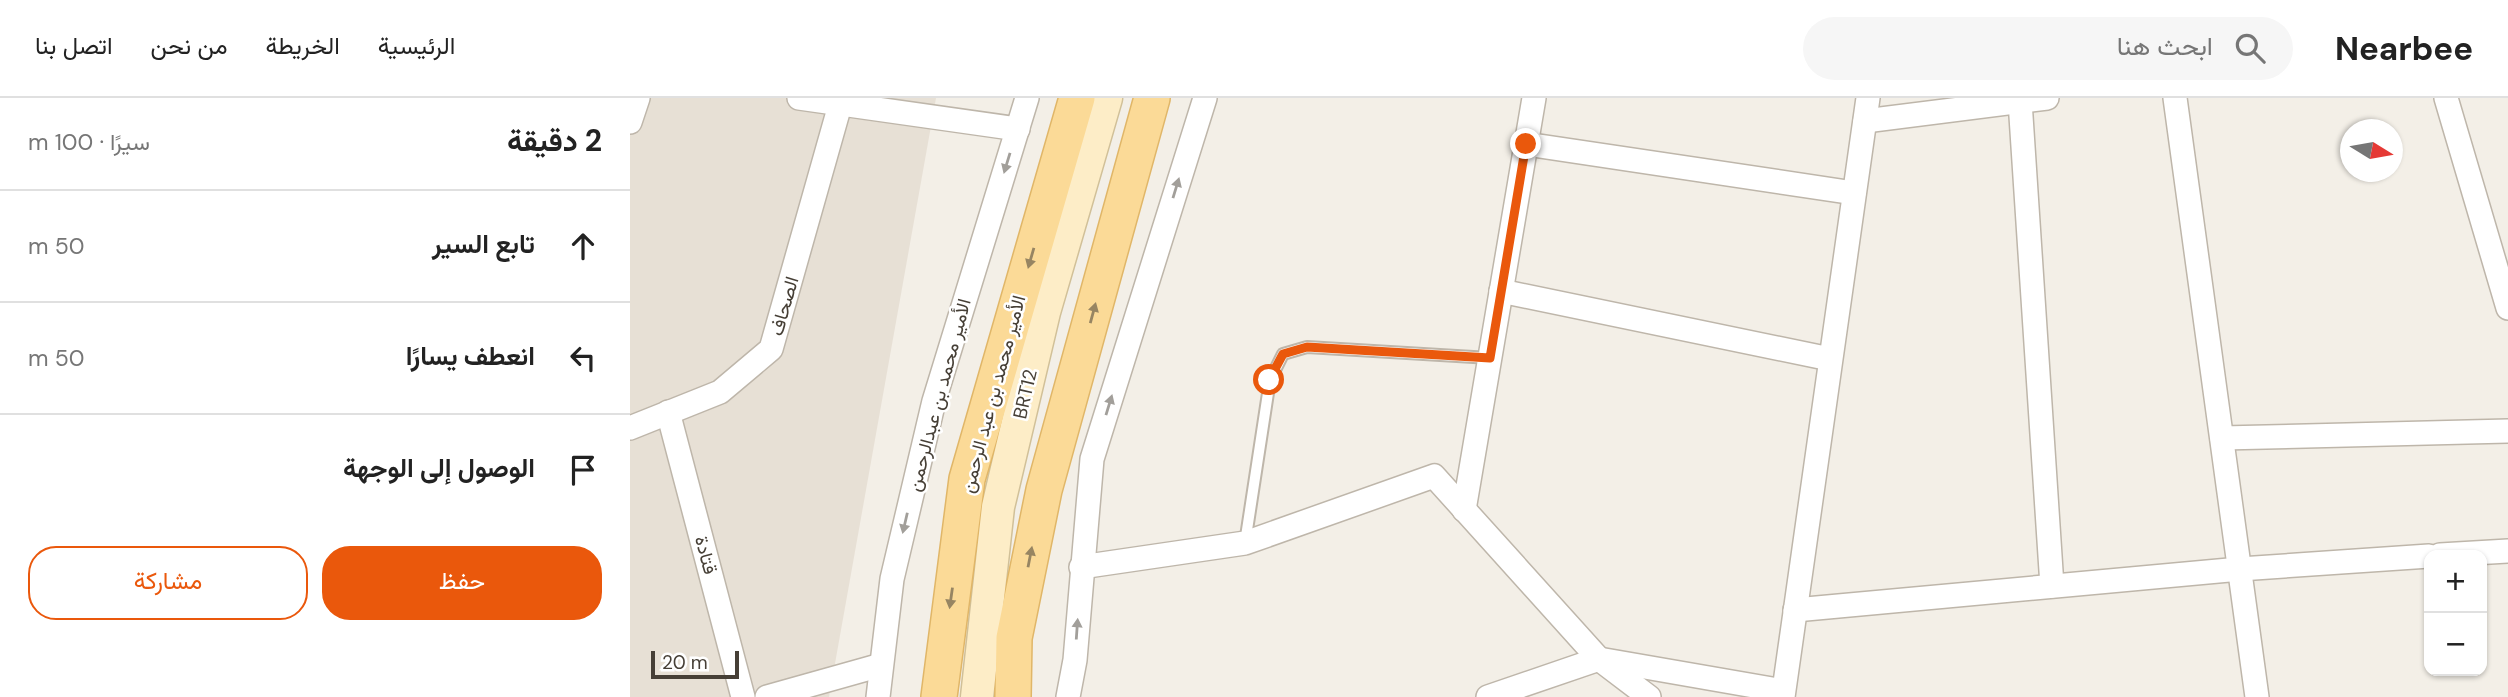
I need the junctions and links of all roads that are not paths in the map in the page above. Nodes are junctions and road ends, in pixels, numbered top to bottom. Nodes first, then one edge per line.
1 (638, 98) edge
2 (799, 98) edge
3 (1027, 98) edge
4 (1077, 98) edge
5 (1105, 98) edge
6 (1152, 98) edge
7 (1205, 98) edge
8 (1534, 98) edge
9 (2047, 98) edge
10 (2175, 98) edge
11 (2446, 98) edge
12 (2020, 101) junction
13 (840, 105) junction
14 (1866, 109) edge
15 (630, 122) edge
16 (1018, 129) junction
17 (1526, 144) junction
18 (1854, 193) junction
19 (2504, 282) edge
20 (1501, 291) junction
21 (2508, 309) edge
22 (1490, 358) junction
23 (1830, 359) junction
24 (668, 412) junction
25 (630, 428) edge
26 (2508, 431) edge
27 (2222, 438) junction
28 (1464, 510) junction
29 (1245, 543) junction
30 (2508, 551) edge
31 (2487, 552) edge
32 (2424, 556) edge
33 (1081, 567) junction
34 (2240, 569) junction
35 (2052, 586) junction
36 (1795, 610) junction
37 (1599, 659) junction
38 (881, 665) junction
39 (1783, 694) edge
40 (743, 697) edge
41 (767, 697) edge
42 (878, 697) edge
43 (939, 697) edge
44 (976, 697) edge
45 (1013, 697) edge
46 (1068, 697) edge
47 (1488, 697) edge
48 (1649, 697) edge
49 (2257, 697) edge

1 - 15 street
2 - 13 street
3 - 16 street, الأمير محمد بن عبدالرحمن
4 -> 43 main road, الأمير محمد بن عبد الرحمن
5 - 44 main road, BRT12
45 -> 6 main road
33 -> 7 street
8 - 17 street
9 - 12 street
10 - 27 street
11 - 19 street
12 - 14 street
12 - 35 street
13 - 16 street
13 - 24 street, الصحاف
14 - 18 street
16 -> 38 street, الأمير محمد بن عبدالرحمن
17 - 18 street
17 - 20 street
18 - 23 street
19 - 21 street
20 - 22 street
20 - 23 street
22 - 28 street
22 - 29 lane
23 - 36 street
24 - 25 street, الصحاف
24 - 40 street, قتادة
26 - 27 street
27 - 34 street
28 - 29 street
28 - 37 street
29 - 33 street
30 - 31 street
32 - 34 street
46 -> 33 street
34 - 35 street
34 - 49 street
35 - 36 street
36 - 39 street
37 - 39 street
37 - 47 street
37 - 48 street
38 - 41 street
38 - 42 street, الأمير محمد بن عبدالرحمن

